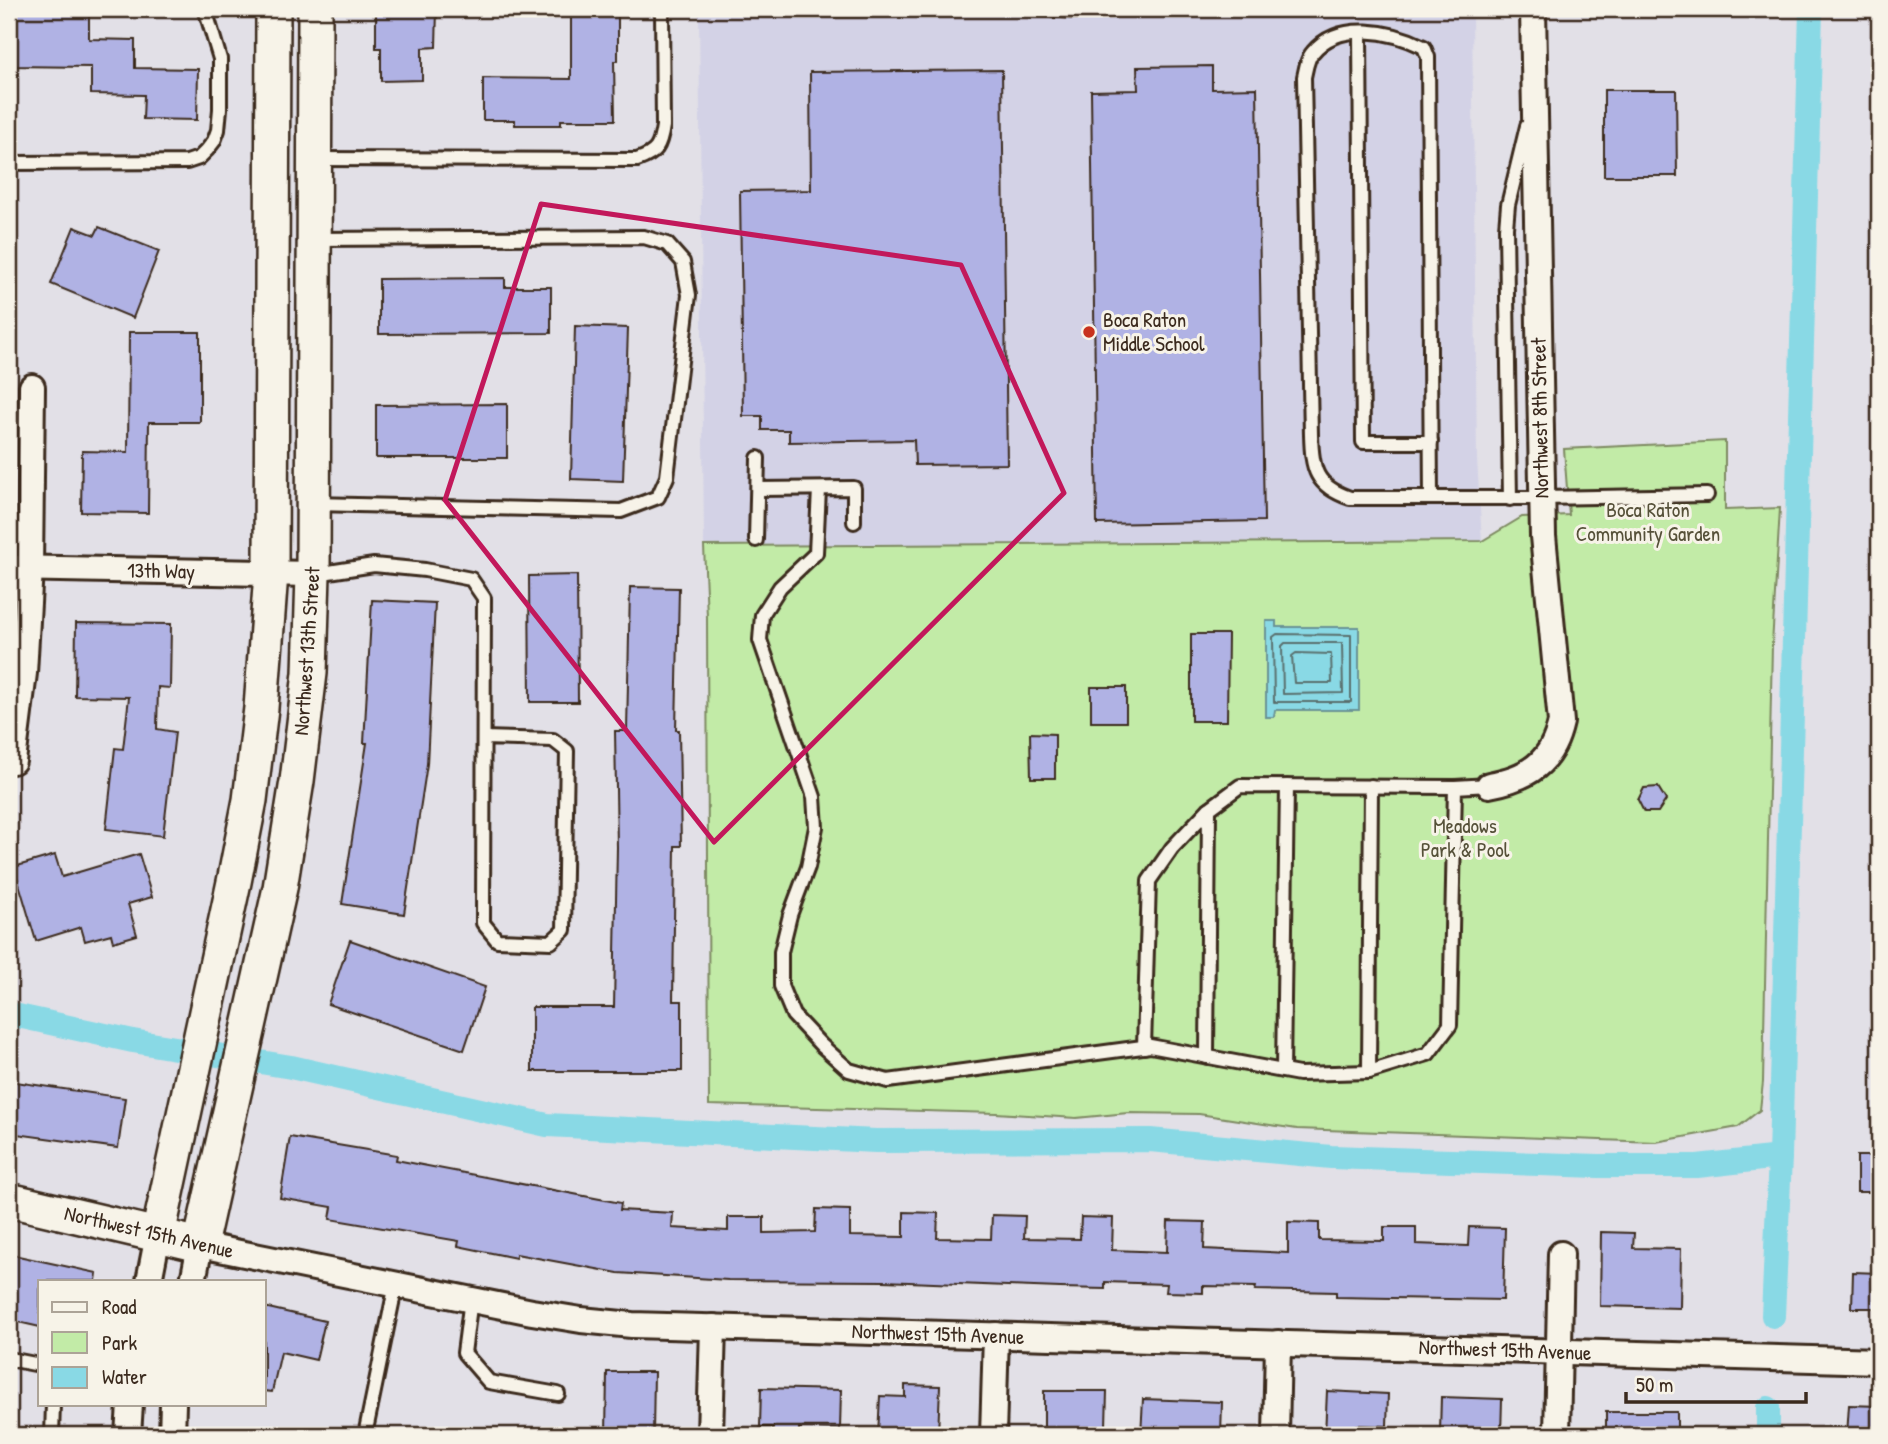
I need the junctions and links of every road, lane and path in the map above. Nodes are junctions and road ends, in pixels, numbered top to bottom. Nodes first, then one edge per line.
1 (205, 9) edge
2 (273, 9) edge
3 (315, 9) edge
4 (662, 9) edge
5 (1048, 9) edge
6 (1083, 9) edge
7 (1532, 9) edge
8 (1360, 32) junction
9 (1534, 99) junction
10 (314, 159) junction
11 (9, 163) edge
12 (315, 239) junction
13 (32, 387) dead end
14 (1431, 442) junction
15 (758, 458) dead end
16 (758, 489) junction
17 (820, 489) junction
18 (1707, 495) dead end
19 (1431, 498) junction
20 (1542, 498) junction
21 (1510, 499) junction
22 (313, 504) junction
23 (855, 522) dead end
24 (756, 540) dead end
25 (20, 568) edge
26 (271, 573) junction
27 (313, 575) junction
28 (484, 738) junction
29 (13, 761) dead end
30 (1489, 785) joint
31 (1287, 786) junction
32 (1371, 786) junction
33 (1455, 787) junction
34 (1209, 809) junction
35 (1144, 1047) junction
36 (1207, 1057) junction
37 (1283, 1071) junction
38 (1369, 1072) junction
39 (9, 1200) edge
40 (158, 1235) junction
41 (200, 1245) junction
42 (1561, 1254) dead end
43 (149, 1280) edge
44 (193, 1280) edge
45 (396, 1284) junction
46 (471, 1299) junction
47 (713, 1327) junction
48 (996, 1335) junction
49 (1278, 1343) junction
50 (1559, 1351) junction
51 (9, 1359) edge
52 (1879, 1361) edge
53 (38, 1365) edge
54 (558, 1394) dead end
55 (53, 1406) edge
56 (130, 1406) edge
57 (173, 1406) edge
58 (52, 1435) edge
59 (128, 1435) edge
60 (178, 1435) edge
61 (365, 1435) edge
62 (710, 1435) edge
63 (993, 1435) edge
64 (1276, 1435) edge
65 (1557, 1435) edge

1 - 11 lane
2 - 26 street, Northwest 13th Street
3 - 10 street, Northwest 13th Street
4 - 10 lane
5 - 6 lane
7 - 9 street, Northwest 8th Street
8 - 14 lane
8 - 14 lane
8 - 19 lane
9 - 20 street, Northwest 8th Street
9 - 21 lane
10 - 12 street, Northwest 13th Street
12 - 22 street, Northwest 13th Street
12 - 22 lane
13 - 25 street
14 - 19 lane
15 - 16 lane
16 - 17 lane
16 - 24 lane
17 - 23 lane
17 - 35 lane
18 - 20 lane
19 - 21 lane
20 - 21 lane
20 - 30 street, Northwest 8th Street
22 - 27 street, Northwest 13th Street
25 - 26 street, 13th Way
25 - 29 street
26 - 27 street, 13th Way
26 - 40 street, Northwest 13th Street
27 - 28 lane
27 - 41 street, Northwest 13th Street
28 - 28 lane
30 - 33 lane
31 - 32 lane
31 - 34 lane
31 - 37 lane
32 - 33 lane
32 - 38 lane
33 - 38 lane
34 - 35 lane
34 - 36 lane
35 - 36 lane
36 - 37 lane
37 - 38 lane
39 - 40 street, Northwest 15th Avenue
40 - 41 street, Northwest 15th Avenue
40 - 43 street, Northwest 13th Street
41 - 44 street, Northwest 13th Street
41 - 45 street, Northwest 15th Avenue
42 - 50 street
45 - 46 street, Northwest 15th Avenue
45 - 61 lane
46 - 47 street, Northwest 15th Avenue
46 - 54 lane
47 - 48 street, Northwest 15th Avenue
47 - 62 street
48 - 49 street, Northwest 15th Avenue
48 - 63 street
49 - 50 street, Northwest 15th Avenue
49 - 64 street
50 - 52 street, Northwest 15th Avenue
50 - 65 street
51 - 53 lane
55 - 58 lane
56 - 59 street
57 - 60 street

